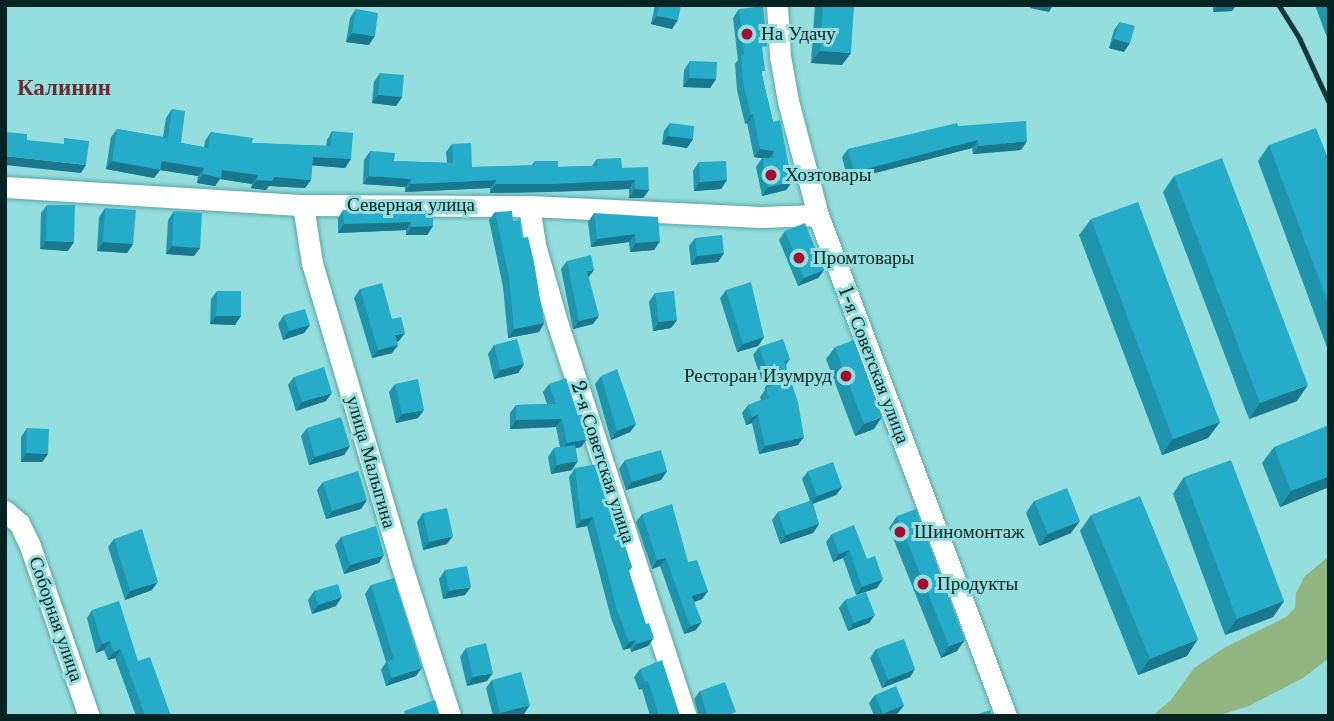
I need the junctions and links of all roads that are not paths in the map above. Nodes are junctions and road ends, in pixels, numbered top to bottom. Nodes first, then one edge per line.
1 (777, 5) edge
2 (5, 187) edge
3 (303, 205) junction
4 (528, 206) junction
5 (818, 215) junction
6 (12, 517) edge
7 (89, 716) edge
8 (450, 716) edge
9 (686, 716) edge
10 (1006, 716) edge

1 - 5 street, 1-я Советская улица
2 - 3 street, Северная улица
3 - 4 street, Северная улица
3 - 8 street, улица Малыгина
4 - 5 street, Северная улица
4 - 9 street, 2-я Советская улица
5 - 10 street, 1-я Советская улица
6 - 7 street, Соборная улица

